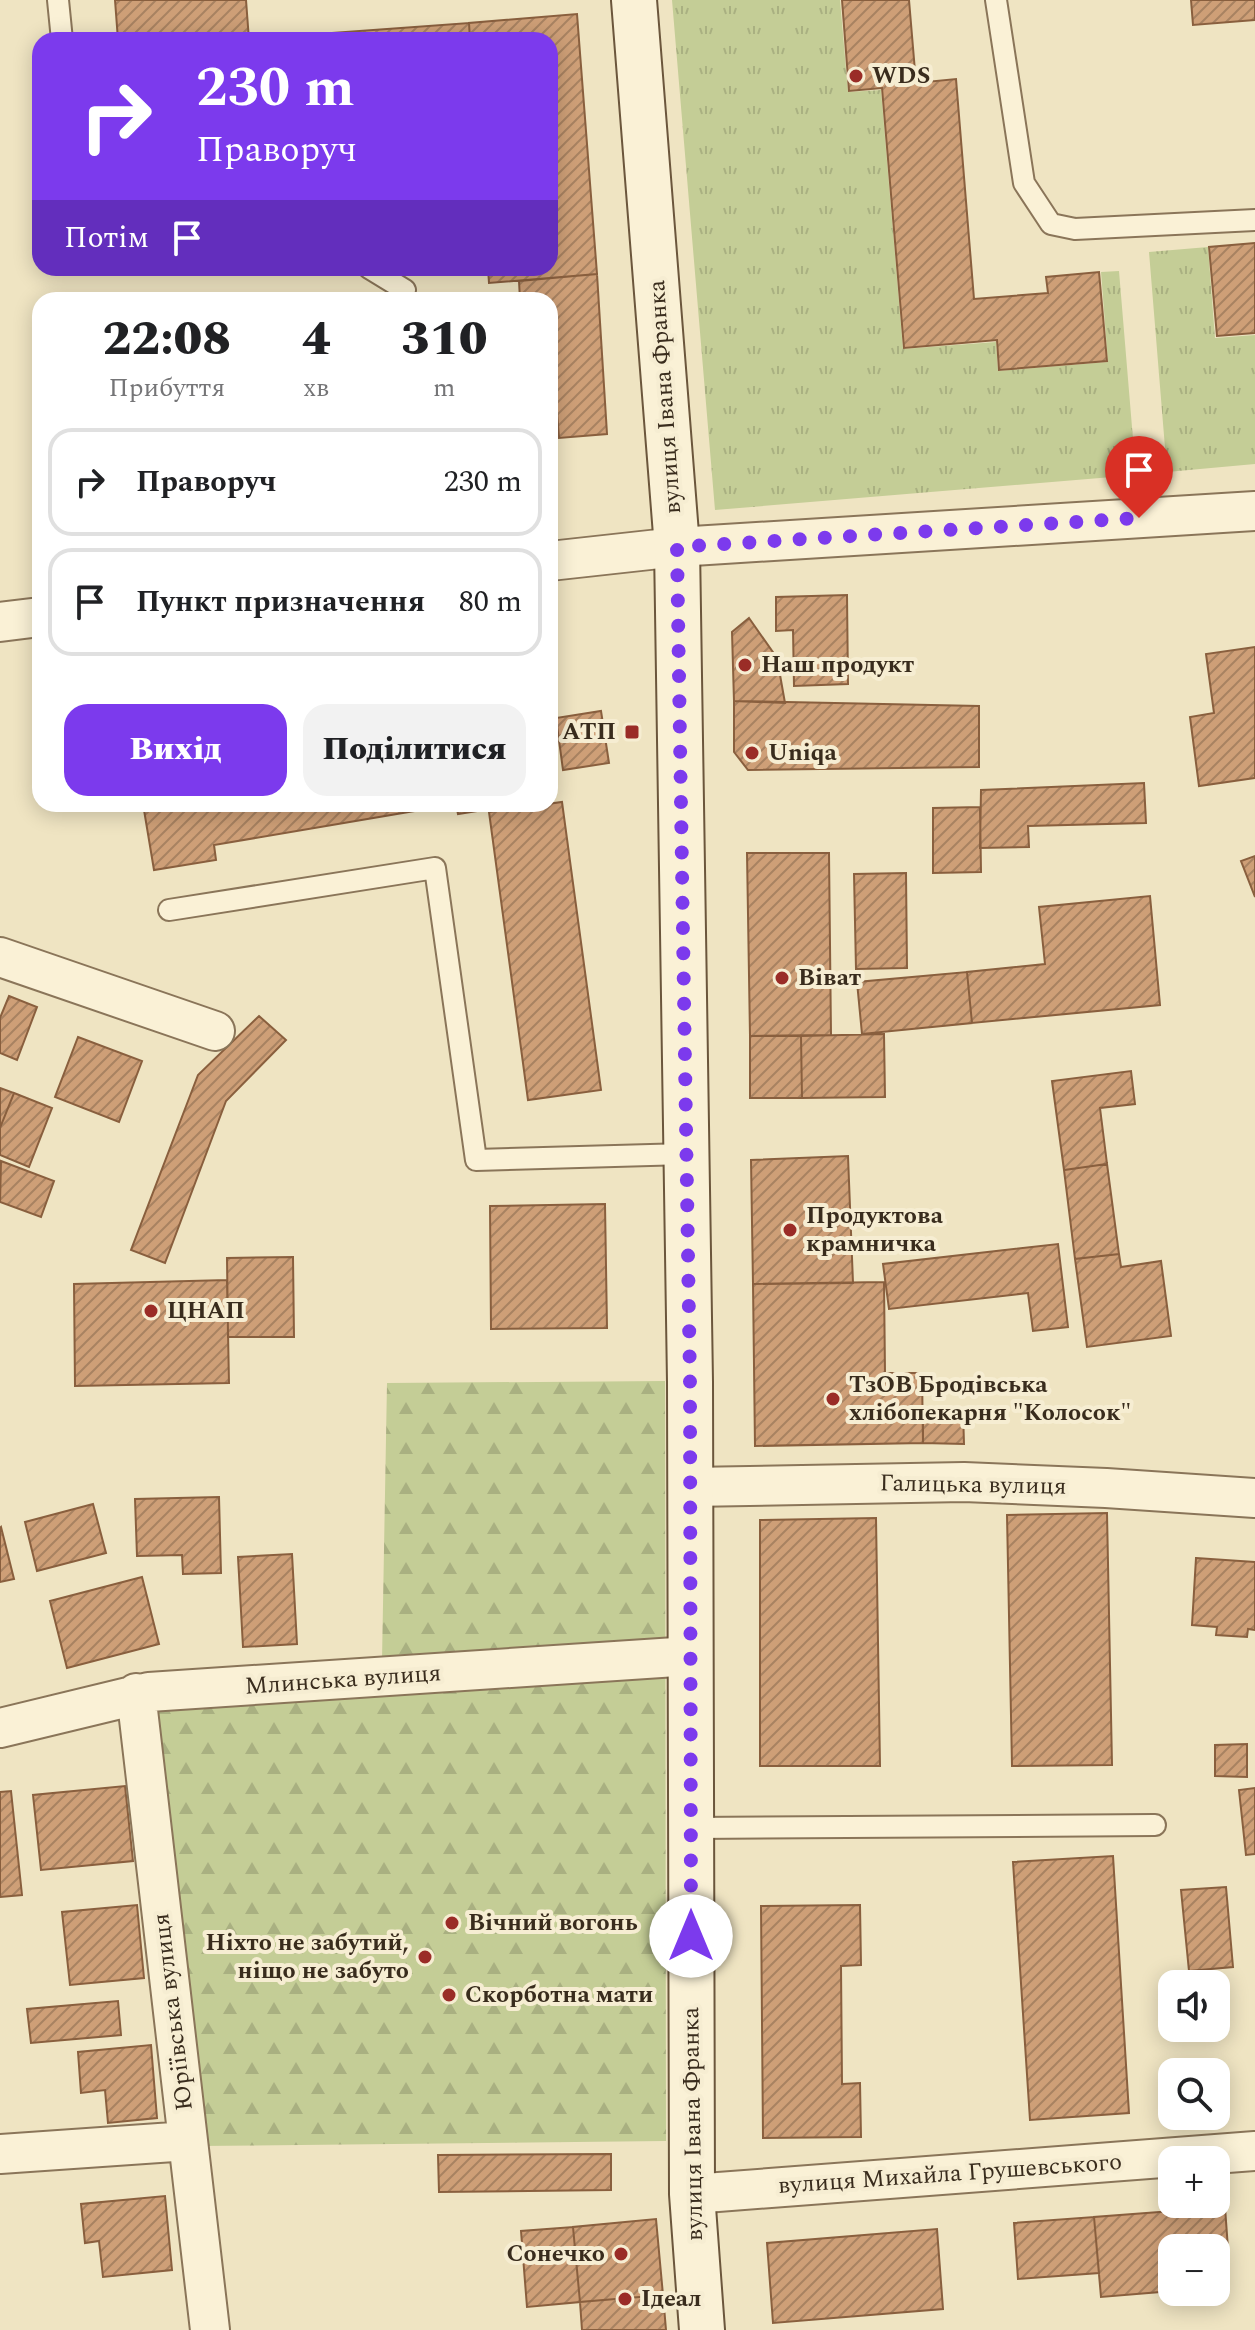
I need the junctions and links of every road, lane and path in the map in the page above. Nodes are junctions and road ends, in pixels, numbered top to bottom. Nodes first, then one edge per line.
1 (58, 0) edge
2 (634, 0) edge
3 (996, 0) edge
4 (61, 32) edge
5 (1255, 220) edge
6 (382, 276) edge
7 (405, 290) dead end
8 (1255, 511) edge
9 (677, 547) junction
10 (558, 560) edge
11 (32, 618) edge
12 (0, 622) edge
13 (169, 910) dead end
14 (0, 957) edge
15 (215, 1031) dead end
16 (686, 1154) junction
17 (690, 1487) junction
18 (1255, 1498) edge
19 (691, 1656) junction
20 (136, 1693) junction
21 (0, 1728) edge
22 (1155, 1825) dead end
23 (691, 1828) junction
24 (188, 2141) junction
25 (1255, 2151) edge
26 (0, 2154) edge
27 (692, 2194) junction
28 (210, 2330) edge
29 (702, 2330) edge

1 - 4 lane
2 - 9 main road, вулиця Івана Франка
3 - 5 lane
6 - 7 lane
8 - 9 street
9 - 10 street
9 - 16 main road, вулиця Івана Франка
11 - 12 street
13 - 16 lane
14 - 15 street
16 - 17 main road, вулиця Івана Франка
17 - 18 street, Галицька вулиця
17 - 19 main road, вулиця Івана Франка
19 - 20 street, Млинська вулиця
19 - 23 main road, вулиця Івана Франка
20 - 21 street, Млинська вулиця
20 - 24 street, Юріївська вулиця
22 - 23 lane
23 - 27 main road, вулиця Івана Франка
24 - 26 street
24 - 28 street, Юріївська вулиця
25 - 27 street, вулиця Михайла Грушевського
27 - 29 main road, вулиця Івана Франка

